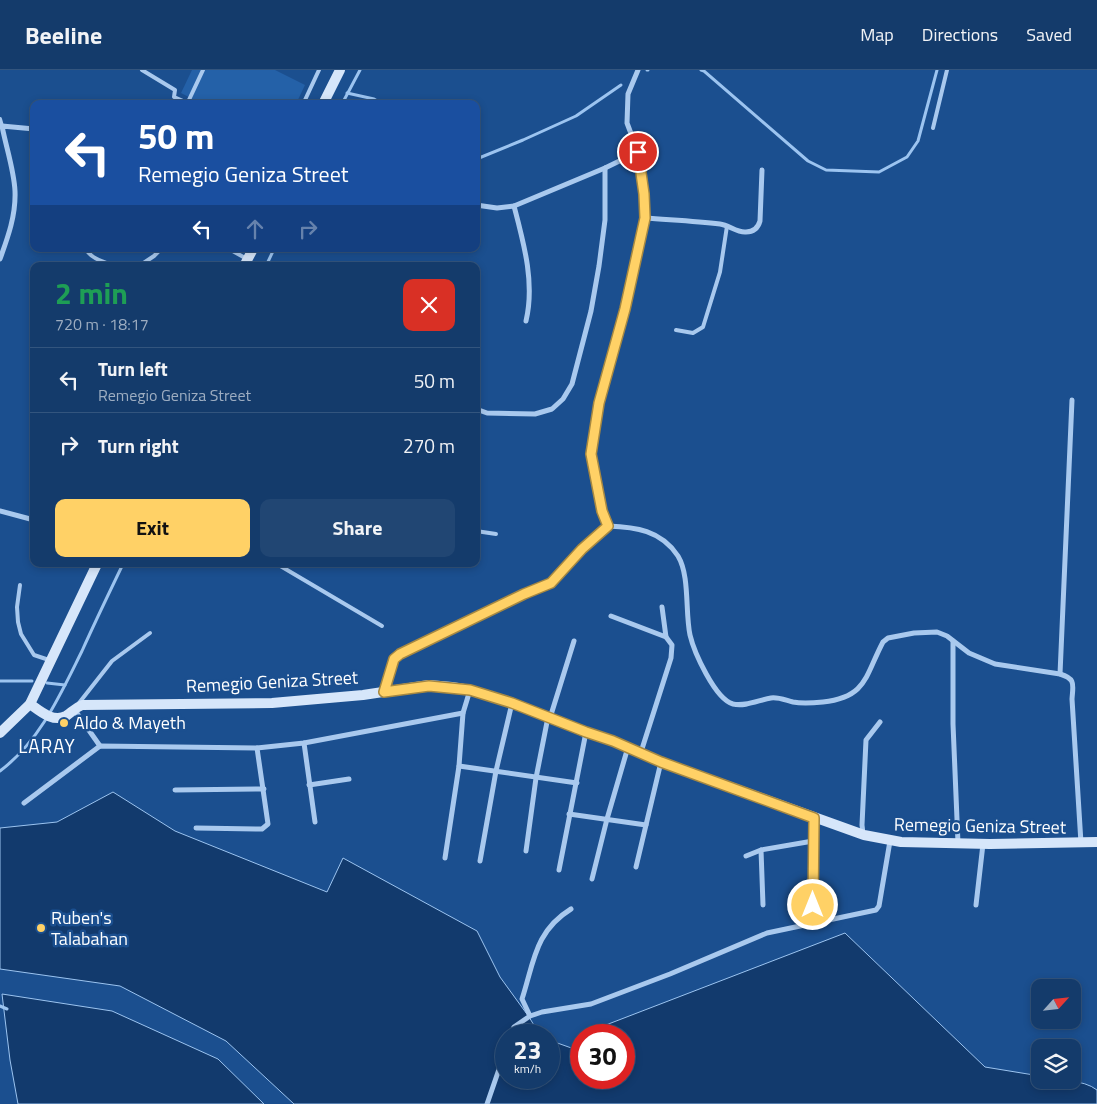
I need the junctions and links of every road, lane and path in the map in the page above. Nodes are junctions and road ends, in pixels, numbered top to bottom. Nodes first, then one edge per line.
1 (142, 70) edge
2 (203, 70) edge
3 (319, 70) edge
4 (340, 70) edge
5 (638, 70) edge
6 (947, 70) edge
7 (183, 100) edge
8 (190, 100) edge
9 (305, 100) dead end
10 (325, 100) edge
11 (0, 119) edge
12 (2, 126) junction
13 (933, 128) dead end
14 (30, 129) edge
15 (638, 152) junction
16 (605, 168) junction
17 (762, 170) dead end
18 (480, 206) edge
19 (514, 206) junction
20 (645, 218) junction
21 (726, 226) junction
22 (88, 252) edge
23 (158, 252) edge
24 (232, 252) edge
25 (0, 259) edge
26 (104, 262) edge
27 (145, 262) edge
28 (244, 262) edge
29 (526, 322) dead end
30 (676, 330) dead end
31 (1072, 400) dead end
32 (480, 411) edge
33 (0, 511) edge
34 (30, 519) edge
35 (608, 526) junction
36 (480, 532) edge
37 (496, 534) dead end
38 (96, 567) edge
39 (281, 567) edge
40 (20, 585) dead end
41 (662, 607) dead end
42 (611, 616) dead end
43 (382, 626) dead end
44 (150, 633) dead end
45 (666, 637) junction
46 (574, 641) dead end
47 (953, 641) junction
48 (50, 660) junction
49 (1060, 674) junction
50 (470, 690) junction
51 (384, 692) junction
52 (512, 703) junction
53 (30, 704) junction
54 (74, 708) junction
55 (463, 713) junction
56 (549, 717) junction
57 (880, 722) dead end
58 (586, 732) junction
59 (0, 733) edge
60 (304, 744) junction
61 (100, 746) junction
62 (628, 747) junction
63 (258, 748) junction
64 (640, 753) junction
65 (661, 762) junction
66 (459, 766) junction
67 (496, 771) junction
68 (536, 778) junction
69 (349, 779) dead end
70 (577, 783) junction
71 (309, 785) junction
72 (264, 789) junction
73 (175, 790) dead end
74 (24, 803) dead end
75 (569, 814) junction
76 (814, 818) junction
77 (606, 819) junction
78 (315, 822) dead end
79 (646, 825) junction
80 (196, 828) dead end
81 (864, 835) junction
82 (813, 841) junction
83 (890, 841) junction
84 (1097, 842) edge
85 (958, 843) junction
86 (1081, 843) junction
87 (983, 844) junction
88 (761, 850) junction
89 (526, 851) dead end
90 (746, 856) dead end
91 (444, 858) dead end
92 (480, 861) dead end
93 (636, 867) dead end
94 (559, 870) dead end
95 (592, 878) dead end
96 (763, 905) dead end
97 (813, 905) dead end
98 (976, 905) dead end
99 (571, 908) dead end
100 (530, 1016) junction
101 (518, 1024) edge
102 (495, 1081) edge
103 (487, 1104) edge

1 - 7 lane
2 - 8 lane
3 - 9 lane
4 - 10 street
5 - 15 street
6 - 13 lane
11 - 12 lane
12 - 14 street
12 - 25 street
15 - 16 street
15 - 20 street
16 - 19 street
16 - 32 street
17 - 21 street
18 - 19 street
19 - 29 street
20 - 21 street
20 - 35 street
21 - 30 lane
22 - 26 lane
23 - 27 lane
24 - 28 lane
31 - 49 street
33 - 34 street
35 - 47 street
35 - 51 street
36 - 37 lane
38 - 48 street
39 - 43 lane
40 - 48 lane
41 - 45 street
42 - 45 street
44 - 54 lane
45 - 64 street
46 - 56 street
47 - 49 street
47 - 85 street
48 - 53 street
49 - 86 street
50 - 51 street, Remegio Geniza Street
50 - 52 street, Remegio Geniza Street
50 - 55 street
51 - 54 street, Remegio Geniza Street
52 - 56 street, Remegio Geniza Street
52 - 67 street
53 - 54 street, Remegio Geniza Street
53 - 59 street
54 - 61 street
55 - 60 street
55 - 66 street
56 - 58 street, Remegio Geniza Street
56 - 68 street
57 - 81 street
58 - 62 street, Remegio Geniza Street
58 - 70 street
60 - 63 street
60 - 71 street
61 - 63 street
61 - 74 street
62 - 64 street, Remegio Geniza Street
62 - 77 street
63 - 72 street
64 - 65 street, Remegio Geniza Street
65 - 76 street, Remegio Geniza Street
65 - 79 street
66 - 67 street
66 - 91 street
67 - 68 street
67 - 92 street
68 - 70 street
68 - 89 street
69 - 71 street
70 - 75 street
71 - 78 street
72 - 73 street
72 - 80 street
75 - 77 street
75 - 94 street
76 - 81 street, Remegio Geniza Street
76 - 82 street
77 - 79 street
77 - 95 street
79 - 93 street
81 - 83 street, Remegio Geniza Street
82 - 88 street
82 - 97 street
83 - 85 street, Remegio Geniza Street
83 - 100 street
84 - 86 street, Remegio Geniza Street
85 - 87 street, Remegio Geniza Street
86 - 87 street, Remegio Geniza Street
87 - 98 street
88 - 90 street
88 - 96 street
99 - 100 street
100 - 101 street
102 - 103 street

